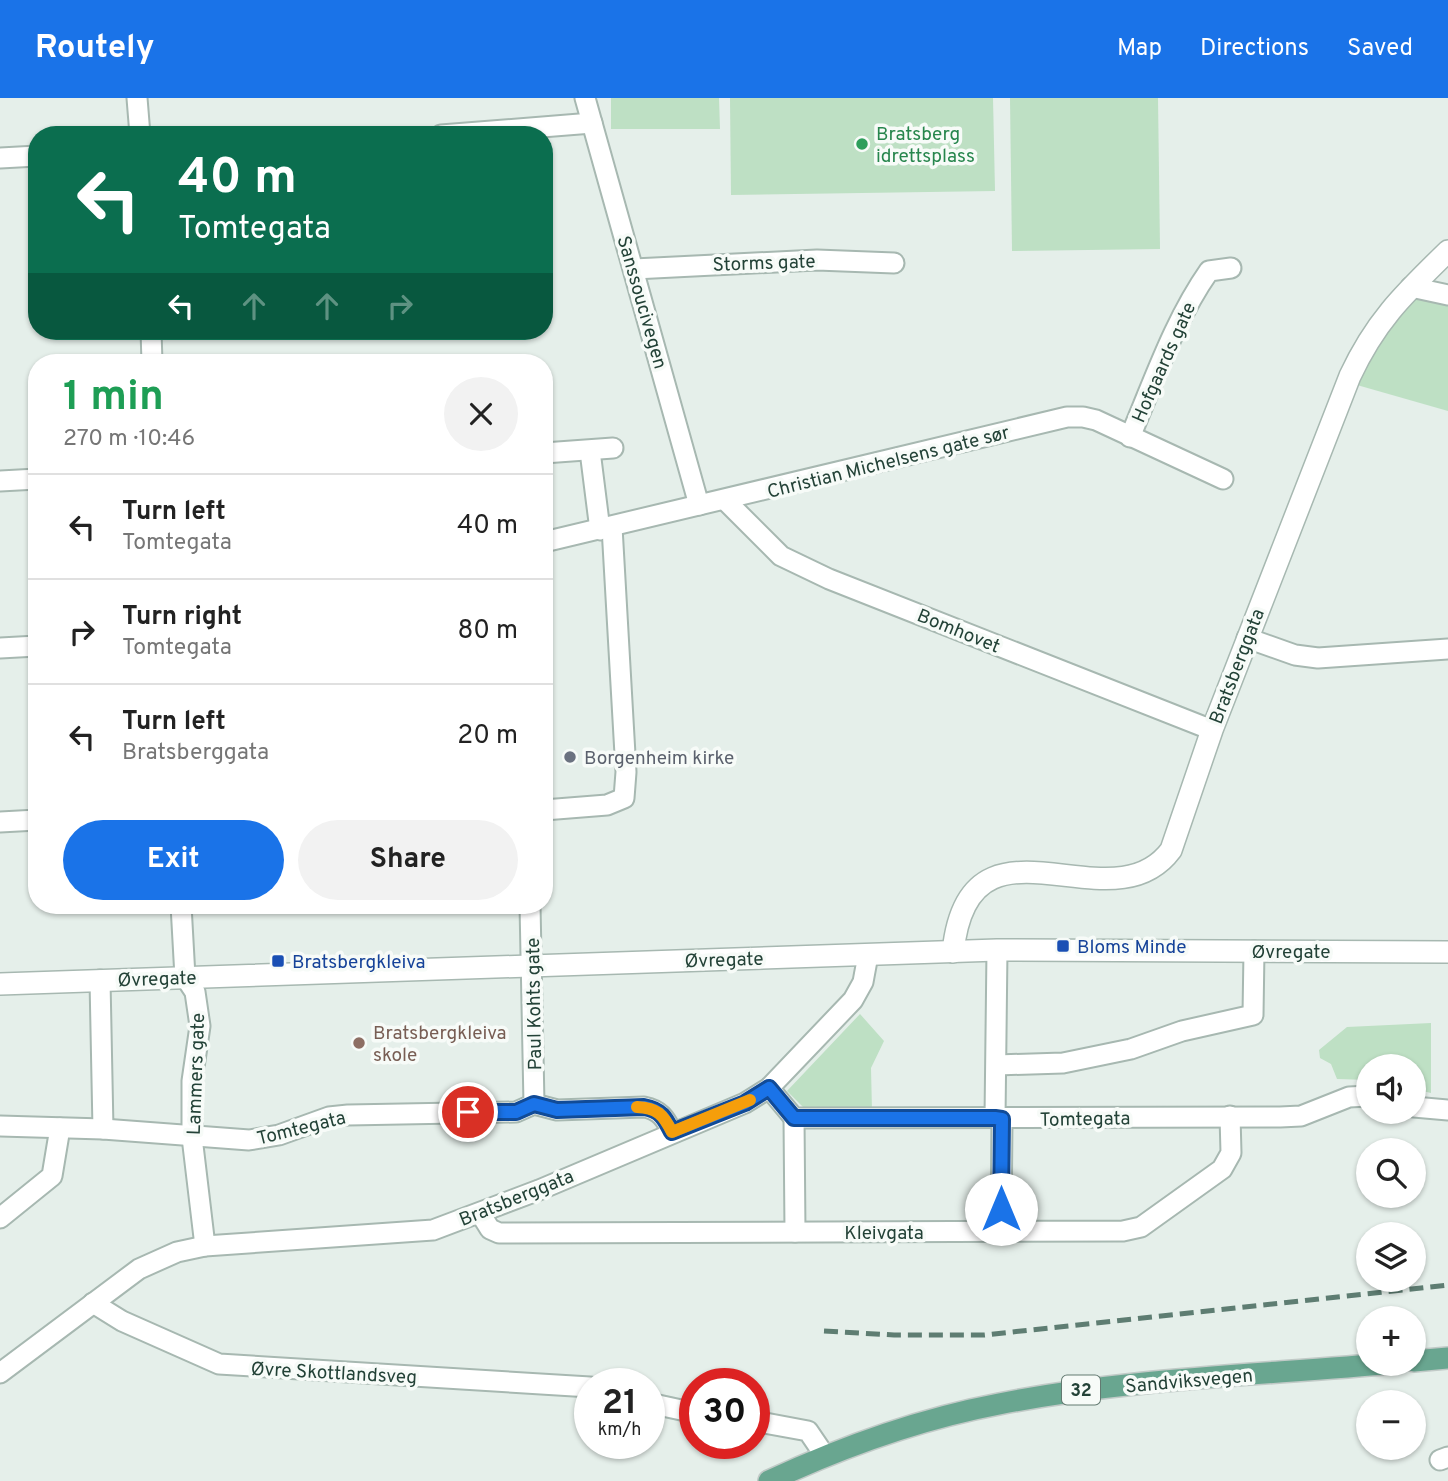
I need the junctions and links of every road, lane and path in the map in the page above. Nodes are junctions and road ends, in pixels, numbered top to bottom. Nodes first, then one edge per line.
1 (137, 98) edge
2 (585, 98) edge
3 (592, 123) junction
4 (139, 126) edge
5 (553, 126) edge
6 (28, 156) edge
7 (0, 158) edge
8 (1448, 251) edge
9 (894, 262) dead end
10 (1231, 268) dead end
11 (634, 269) junction
12 (1411, 287) junction
13 (1448, 295) edge
14 (1130, 437) junction
15 (613, 448) dead end
16 (590, 451) junction
17 (553, 453) edge
18 (28, 479) edge
19 (1223, 479) dead end
20 (0, 481) edge
21 (724, 500) junction
22 (699, 505) junction
23 (606, 529) junction
24 (553, 540) edge
25 (1247, 638) junction
26 (28, 646) edge
27 (0, 648) edge
28 (1448, 649) edge
29 (1212, 730) junction
30 (553, 809) edge
31 (28, 820) edge
32 (0, 822) edge
33 (182, 914) edge
34 (530, 914) edge
35 (997, 950) junction
36 (1254, 951) junction
37 (953, 952) junction
38 (1448, 952) edge
39 (868, 955) junction
40 (533, 965) junction
41 (186, 977) junction
42 (100, 980) junction
43 (0, 984) edge
44 (997, 1065) junction
45 (769, 1088) junction
46 (1356, 1097) edge
47 (534, 1104) junction
48 (1426, 1108) edge
49 (1448, 1110) edge
50 (1230, 1115) junction
51 (794, 1118) junction
52 (999, 1119) junction
53 (0, 1126) edge
54 (60, 1128) junction
55 (103, 1129) junction
56 (672, 1132) junction
57 (192, 1137) junction
58 (480, 1213) junction
59 (0, 1217) edge
60 (794, 1232) junction
61 (1001, 1232) junction
62 (205, 1246) junction
63 (93, 1303) junction
64 (1448, 1359) edge
65 (1426, 1361) edge
66 (1356, 1366) edge
67 (0, 1373) edge
68 (574, 1386) edge
69 (770, 1424) edge
70 (825, 1456) junction
71 (769, 1481) edge

1 - 4 street
2 - 3 street, Sanssoucivegen
3 - 5 street
3 - 11 street, Sanssoucivegen
6 - 7 street
8 - 12 street, Bratsberggata
9 - 11 street, Storms gate
10 - 14 street, Hofgaards gate
11 - 22 street, Sanssoucivegen
12 - 13 street
12 - 25 street, Bratsberggata
14 - 19 street, Christian Michelsens gate sør
14 - 21 street, Christian Michelsens gate sør
15 - 16 street
16 - 17 street
16 - 23 street
18 - 20 street
21 - 22 street, Christian Michelsens gate sør
21 - 29 street, Bomhovet
22 - 23 street, Christian Michelsens gate sør
23 - 24 street, Christian Michelsens gate sør
23 - 30 street
25 - 28 street
25 - 29 street, Bratsberggata
26 - 27 street
29 - 37 street, Bratsberggata
31 - 32 street
33 - 41 street, Lammers gate
34 - 40 street, Paul Kohts gate
35 - 36 street, Øvregate
35 - 37 street, Øvregate
35 - 44 street
36 - 38 street, Øvregate
36 - 44 street
37 - 39 street, Øvregate
39 - 40 street, Øvregate
39 - 45 street, Bratsberggata
40 - 41 street, Øvregate
40 - 47 street, Paul Kohts gate
41 - 42 street, Øvregate
41 - 57 street, Lammers gate
42 - 43 street, Øvregate
42 - 55 street
44 - 52 street
45 - 51 street
45 - 56 street, Bratsberggata
46 - 50 street, Tomtegata
47 - 56 street, Tomtegata
47 - 57 street, Tomtegata
48 - 49 street
50 - 52 street, Tomtegata
50 - 61 street, Kleivgata
51 - 52 street, Tomtegata
51 - 60 street
52 - 61 street
53 - 54 street, Tomtegata
54 - 55 street, Tomtegata
54 - 59 street
55 - 57 street, Tomtegata
56 - 58 street, Bratsberggata
57 - 62 street, Lammers gate
58 - 60 street, Kleivgata
58 - 62 street, Bratsberggata
60 - 61 street, Kleivgata
62 - 63 street, Bratsberggata
63 - 67 street, Bratsberggata
63 - 68 street, Øvre Skottlandsveg
64 - 65 main road
66 - 70 main road, Sandviksvegen / 32
69 - 70 street
70 - 71 main road, 32

